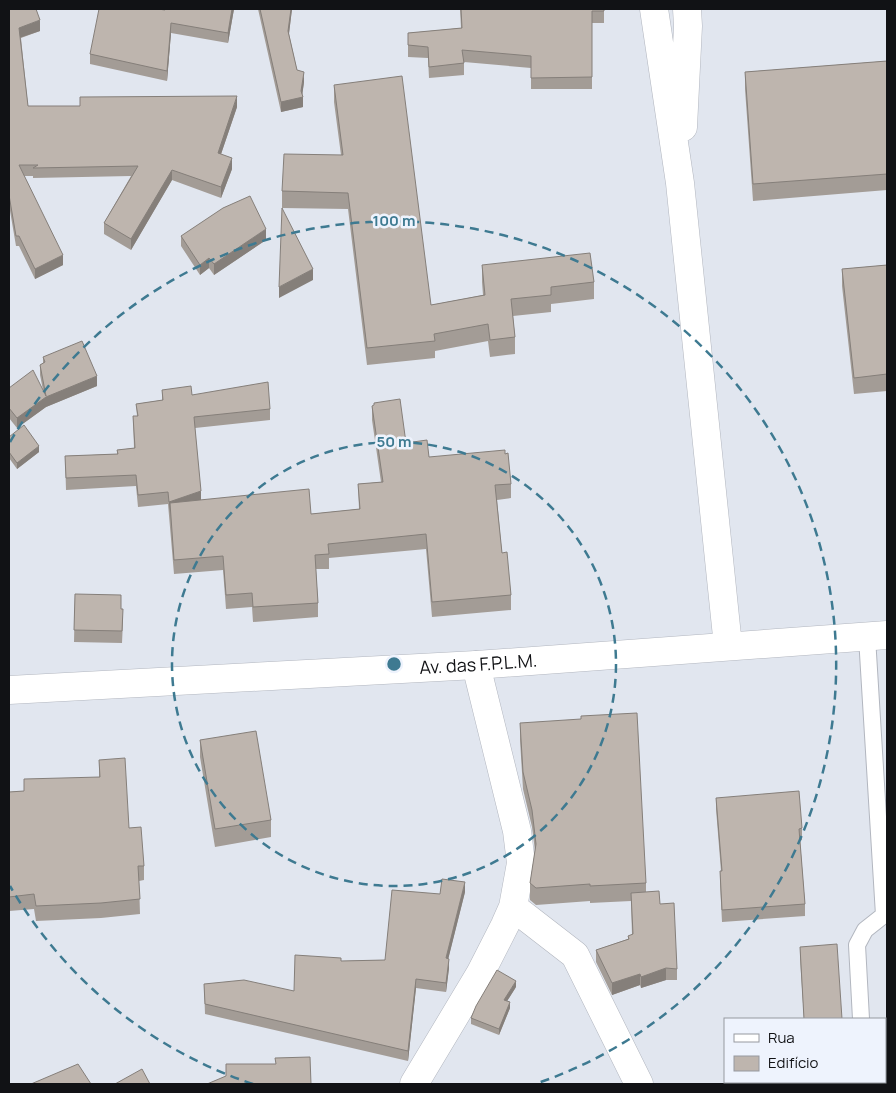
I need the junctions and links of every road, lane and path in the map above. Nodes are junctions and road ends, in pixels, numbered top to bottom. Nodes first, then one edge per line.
1 (654, 9) edge
2 (687, 9) edge
3 (680, 183) junction
4 (877, 636) edge
5 (728, 646) junction
6 (476, 665) junction
7 (9, 690) edge
8 (512, 907) junction
9 (886, 916) edge
10 (861, 1018) edge
11 (414, 1084) edge
12 (638, 1084) edge

1 - 3 street
2 - 3 street
3 - 5 street
4 - 5 street, Av. das F.P.L.M.
4 - 9 lane
5 - 6 street, Av. das F.P.L.M.
6 - 7 street, Av. das F.P.L.M.
6 - 8 street
8 - 11 street
8 - 12 street
9 - 10 lane

